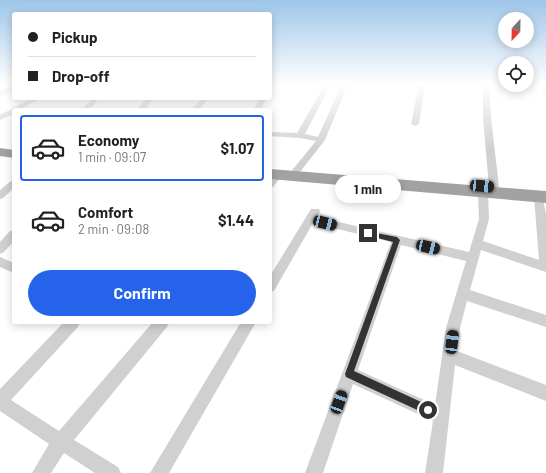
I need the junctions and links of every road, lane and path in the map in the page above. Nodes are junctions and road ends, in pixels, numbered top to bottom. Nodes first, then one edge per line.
1 (316, 106) edge
2 (336, 106) edge
3 (418, 106) edge
4 (487, 106) edge
5 (415, 124) dead end
6 (272, 134) edge
7 (300, 136) junction
8 (321, 140) junction
9 (0, 147) edge
10 (12, 148) edge
11 (0, 152) edge
12 (12, 154) edge
13 (297, 170) junction
14 (272, 175) edge
15 (378, 180) junction
16 (12, 185) edge
17 (489, 189) junction
18 (544, 195) edge
19 (0, 196) edge
20 (12, 236) edge
21 (397, 240) junction
22 (478, 244) junction
23 (0, 249) edge
24 (474, 258) junction
25 (0, 262) edge
26 (12, 267) edge
27 (272, 284) edge
28 (464, 294) junction
29 (546, 321) edge
30 (71, 324) edge
31 (160, 324) edge
32 (248, 324) edge
33 (450, 356) junction
34 (349, 374) junction
35 (546, 393) edge
36 (0, 401) edge
37 (442, 417) junction
38 (61, 442) junction
39 (41, 473) edge
40 (112, 473) edge
41 (159, 473) edge
42 (314, 473) edge
43 (434, 473) edge

1 - 7 street
2 - 8 street
3 - 5 street
4 - 17 street
6 - 7 street
7 - 8 street
8 - 13 street
9 - 10 highway
11 - 12 highway
13 - 14 highway
13 - 15 highway
14 - 15 highway
15 - 17 highway
16 - 19 street
17 - 18 highway
17 - 22 street
18 - 22 street
20 - 23 street
21 - 24 street
21 - 27 street
21 - 34 street
22 - 24 street
24 - 28 street
25 - 26 street
28 - 29 street
28 - 33 street
30 - 36 street
31 - 38 street
32 - 41 street
33 - 35 street
33 - 37 street
34 - 37 street
34 - 42 street
36 - 38 street
37 - 43 street
38 - 39 street
38 - 40 street

